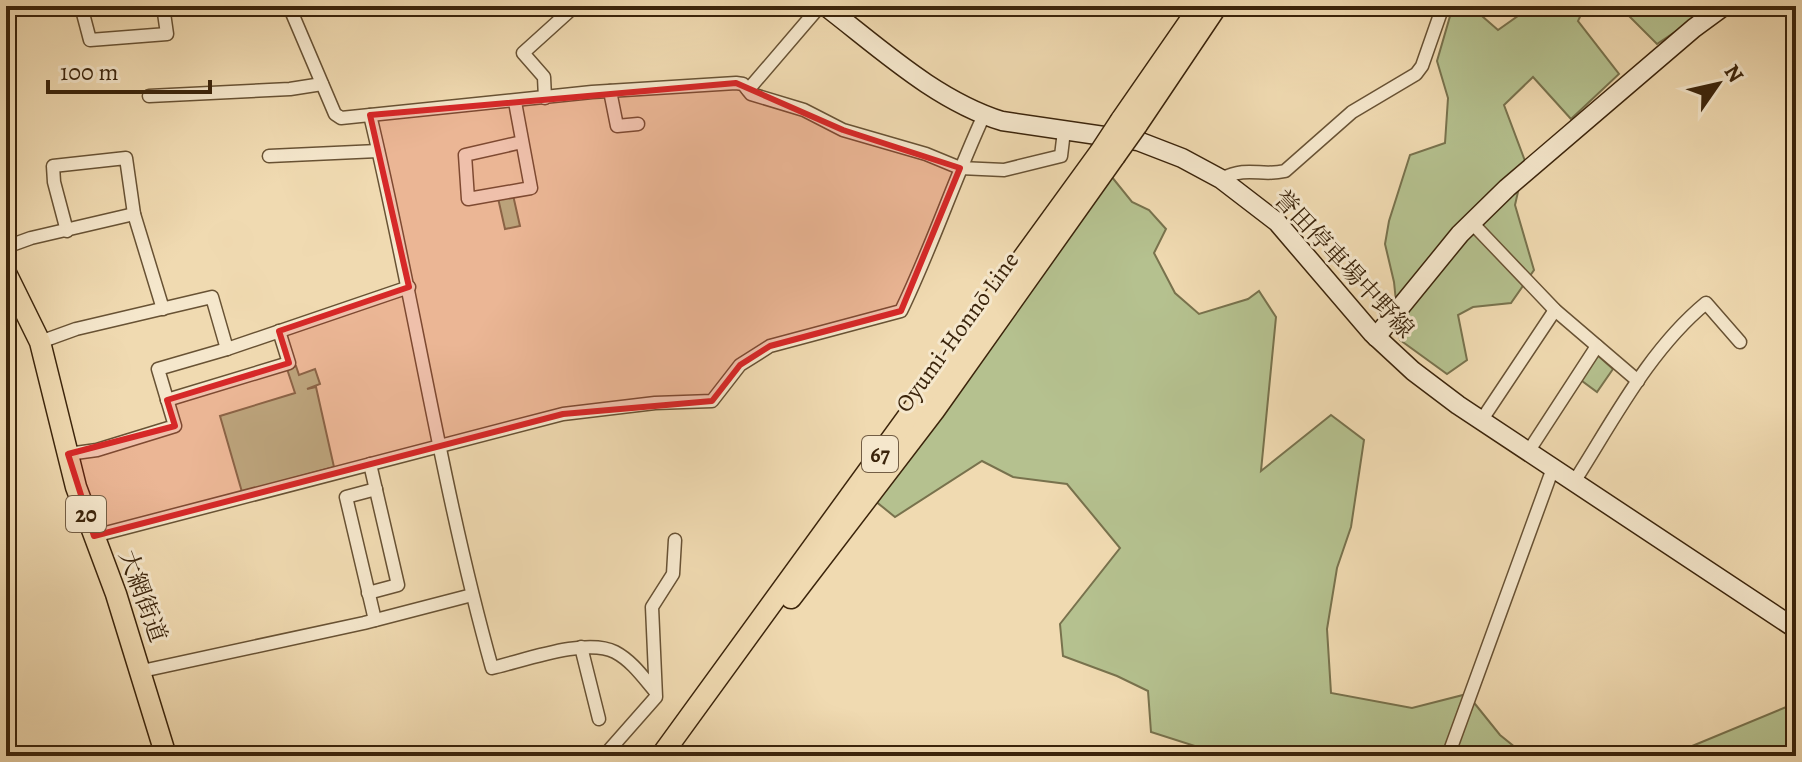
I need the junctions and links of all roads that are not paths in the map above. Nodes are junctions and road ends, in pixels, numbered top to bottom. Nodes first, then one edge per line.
1 (81, 6) edge
2 (163, 6) edge
3 (289, 6) edge
4 (575, 6) edge
5 (823, 6) edge
6 (1200, 6) edge
7 (1217, 6) edge
8 (1443, 6) edge
9 (1724, 6) edge
10 (322, 84) junction
11 (748, 90) junction
12 (610, 91) junction
13 (149, 96) dead end
14 (545, 98) junction
15 (515, 102) junction
16 (370, 115) junction
17 (984, 115) junction
18 (1129, 122) junction
19 (638, 124) dead end
20 (1064, 131) junction
21 (522, 142) junction
22 (378, 151) junction
23 (269, 156) dead end
24 (960, 168) junction
25 (1221, 179) junction
26 (134, 214) junction
27 (1472, 223) junction
28 (67, 231) junction
29 (6, 247) edge
30 (6, 273) edge
31 (409, 287) junction
32 (163, 309) junction
33 (1555, 310) junction
34 (279, 331) junction
35 (1376, 337) junction
36 (40, 342) junction
37 (1740, 342) dead end
38 (1597, 346) junction
39 (227, 349) junction
40 (1638, 381) junction
41 (167, 400) junction
42 (1481, 421) junction
43 (441, 445) junction
44 (1528, 452) junction
45 (68, 454) junction
46 (370, 464) junction
47 (1553, 468) junction
48 (1574, 482) junction
49 (376, 489) junction
50 (94, 536) junction
51 (675, 540) dead end
52 (368, 593) junction
53 (472, 595) junction
54 (375, 620) junction
55 (1796, 629) edge
56 (581, 647) junction
57 (142, 671) junction
58 (655, 691) junction
59 (599, 719) dead end
60 (686, 728) junction
61 (166, 756) edge
62 (604, 756) edge
63 (654, 756) edge
64 (661, 756) edge
65 (674, 756) edge
66 (1448, 756) edge

1 - 2 street
3 - 10 street
4 - 14 street
5 - 11 street
5 - 17 main road, 誉田停車場中野線
6 - 18 main road, Oyumi-Honnō Line / 67
7 - 18 main road, Oyumi-Honnō Line / 67
8 - 25 street
9 - 27 main road
10 - 13 street
10 - 16 street
11 - 12 street
11 - 24 street
12 - 14 street
12 - 19 street
14 - 15 street
15 - 16 street
15 - 21 street
16 - 22 street
17 - 20 main road, 誉田停車場中野線
17 - 24 street
18 - 60 main road, Oyumi-Honnō Line / 67, bridge
20 - 24 street
20 - 25 main road, 誉田停車場中野線
21 - 21 street
22 - 23 street
22 - 31 street
24 - 43 street
25 - 35 main road, 誉田停車場中野線
26 - 28 street
26 - 28 street
26 - 32 street
27 - 33 street
27 - 35 main road
28 - 29 street
30 - 36 main road, 大網街道 / 20
31 - 34 street
31 - 43 street
32 - 36 street
32 - 39 street
33 - 38 street
33 - 42 street
34 - 39 street
34 - 41 street
35 - 42 main road, 誉田停車場中野線
36 - 45 main road, 大網街道 / 20
37 - 40 street
38 - 40 street
38 - 44 street
39 - 41 street
40 - 48 street
41 - 45 street
42 - 44 main road, 誉田停車場中野線
43 - 46 street
43 - 53 street
44 - 47 main road, 誉田停車場中野線
45 - 50 main road, 大網街道 / 20
46 - 49 street
46 - 50 street
47 - 48 main road, 誉田停車場中野線
47 - 66 street
48 - 55 main road, 誉田停車場中野線
49 - 52 street
49 - 52 street
50 - 57 main road, 大網街道 / 20
51 - 58 street
52 - 54 street
53 - 54 street
53 - 56 street
54 - 57 street
56 - 58 street
56 - 59 street
57 - 61 main road, 大網街道 / 20
58 - 62 street
60 - 63 main road, 67
60 - 64 main road, Oyumi-Honnō Line / 67
60 - 65 main road, 67

